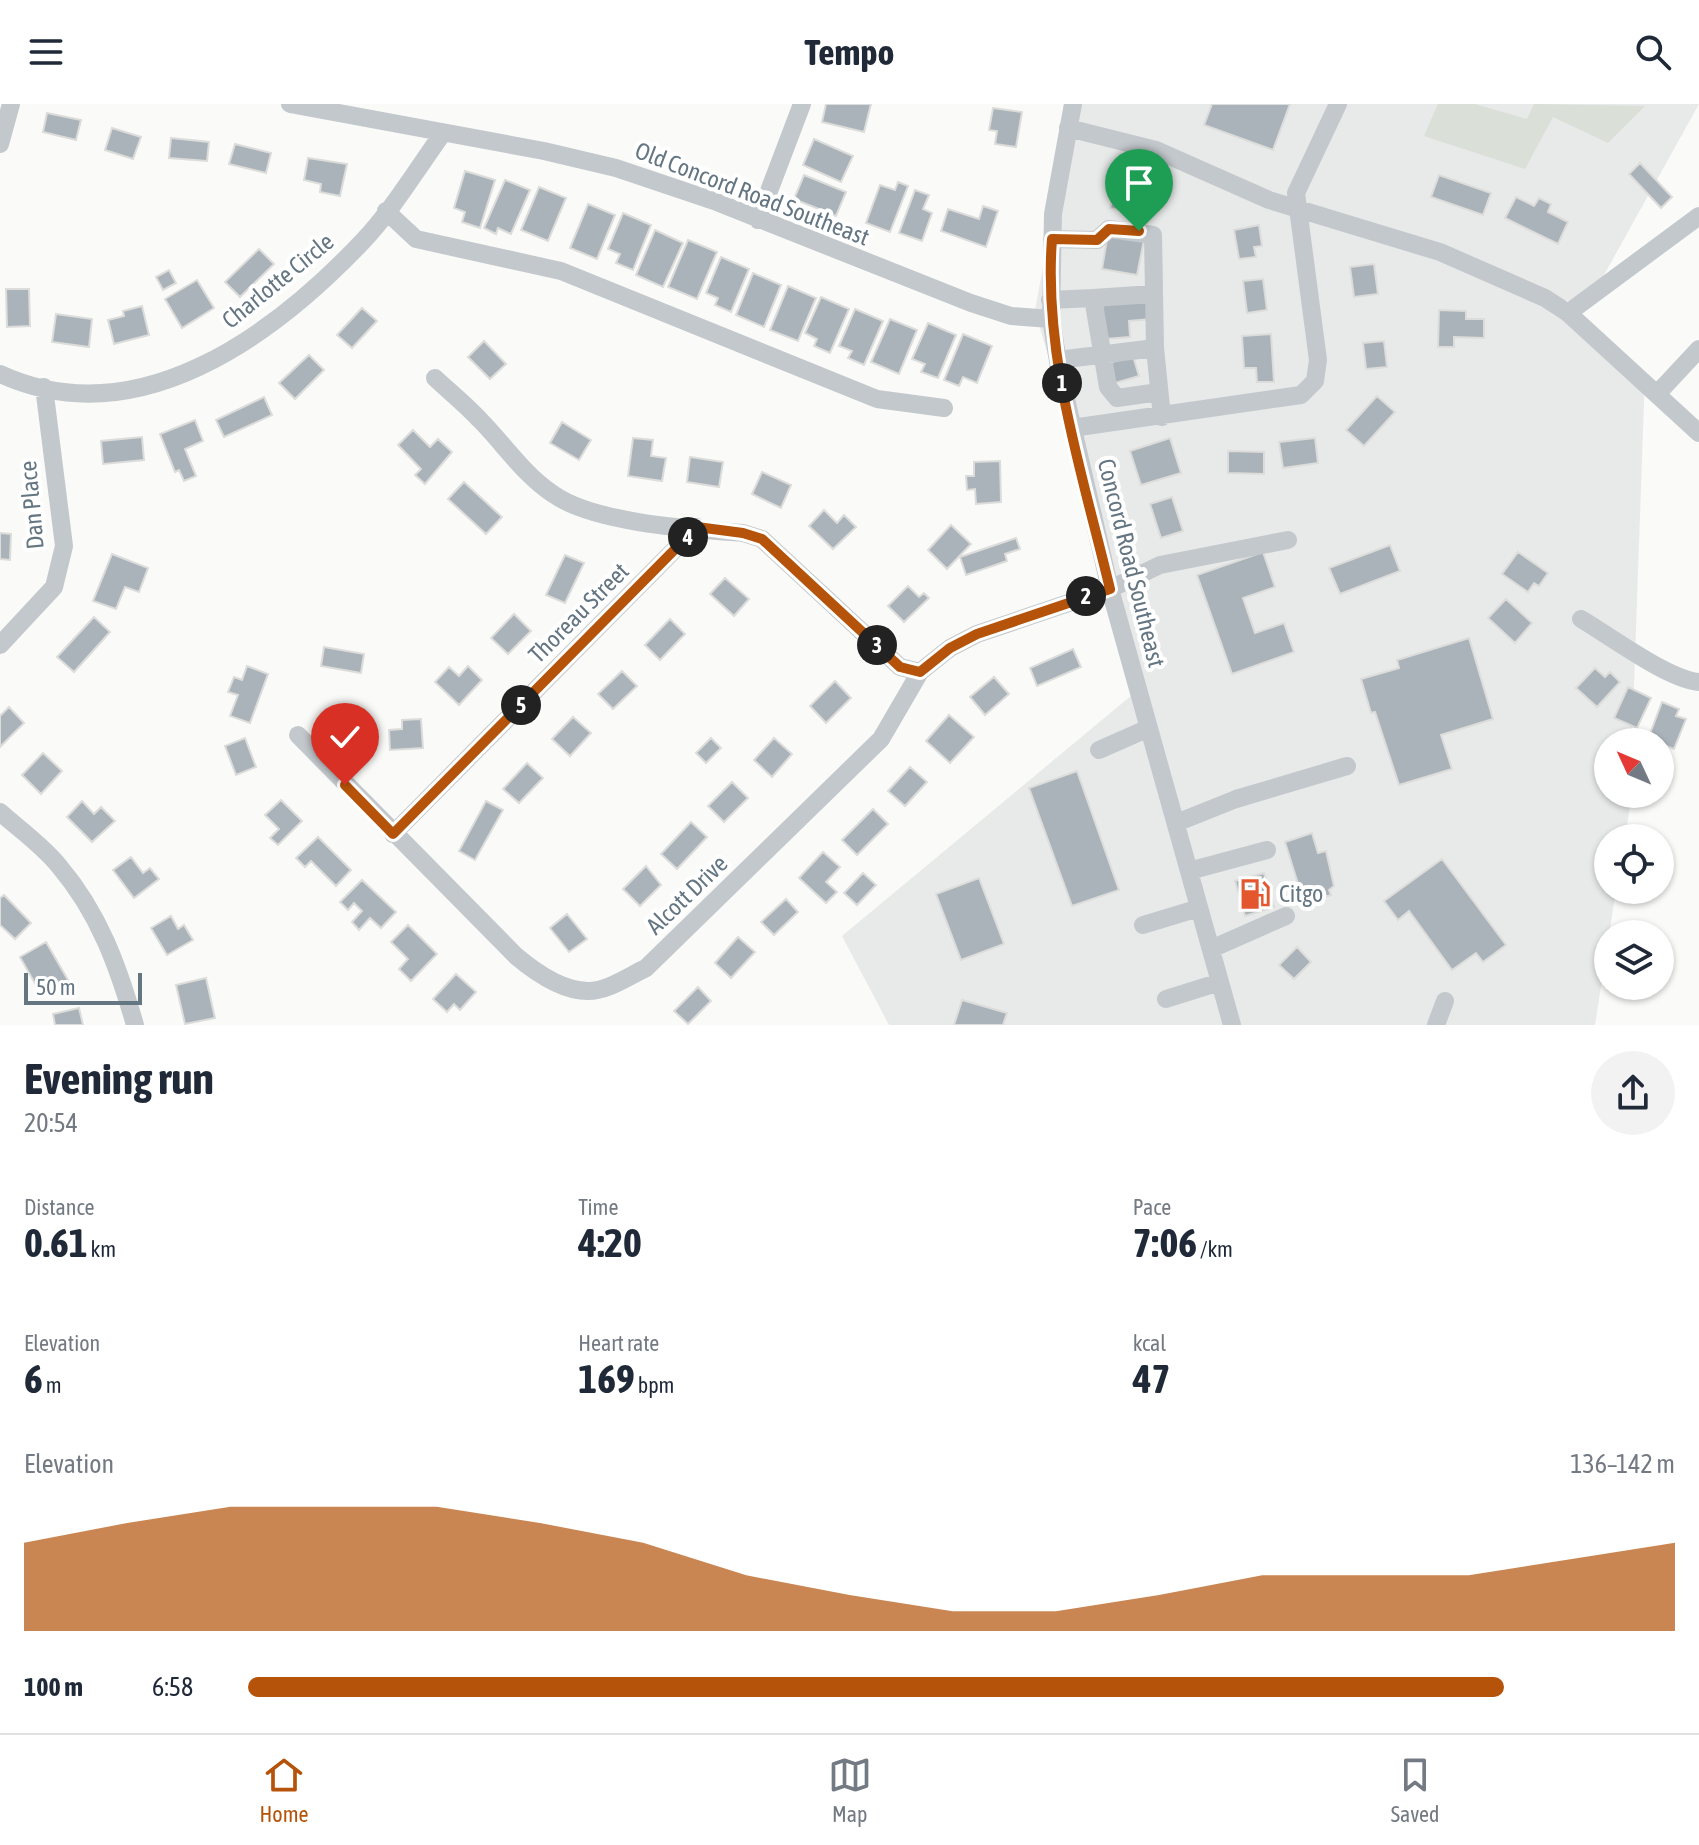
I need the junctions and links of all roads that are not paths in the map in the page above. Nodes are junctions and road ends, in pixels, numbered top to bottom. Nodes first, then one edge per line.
1 (11, 104) edge
2 (290, 104) edge
3 (802, 104) edge
4 (1073, 104) edge
5 (1338, 104) edge
6 (340, 109) edge
7 (1068, 128) junction
8 (443, 133) junction
9 (0, 144) edge
10 (1298, 209) junction
11 (386, 211) junction
12 (1699, 216) edge
13 (758, 220) junction
14 (1052, 239) junction
15 (1153, 294) junction
16 (1093, 298) junction
17 (1050, 309) junction
18 (1568, 313) junction
19 (1155, 348) junction
20 (1699, 349) edge
21 (1102, 353) junction
22 (1058, 360) junction
23 (0, 374) edge
24 (435, 378) dead end
25 (44, 387) junction
26 (1159, 392) junction
27 (1657, 394) junction
28 (944, 408) dead end
29 (1162, 417) junction
30 (1072, 428) junction
31 (1699, 433) edge
32 (697, 527) junction
33 (1288, 540) dead end
34 (1110, 589) junction
35 (1581, 619) dead end
36 (0, 645) edge
37 (920, 672) junction
38 (1699, 682) edge
39 (1149, 728) junction
40 (298, 735) dead end
41 (1099, 750) dead end
42 (1347, 766) dead end
43 (0, 812) edge
44 (1176, 823) junction
45 (393, 834) junction
46 (1267, 850) dead end
47 (1189, 871) junction
48 (1199, 908) junction
49 (1286, 916) dead end
50 (1143, 925) dead end
51 (1211, 949) junction
52 (1220, 982) junction
53 (1166, 999) dead end
54 (1445, 1001) dead end
55 (135, 1025) edge
56 (1232, 1025) edge
57 (1436, 1025) edge

1 - 9 street
2 - 6 street, Old Concord Road Southeast
3 - 13 street
4 - 7 street, Concord Road Southeast
5 - 10 street
6 - 8 street, Old Concord Road Southeast
7 - 10 street
7 - 14 street, Concord Road Southeast
8 - 11 street, Charlotte Circle
8 - 13 street, Old Concord Road Southeast
10 - 18 street
10 - 29 street
11 - 25 street, Charlotte Circle
11 - 28 street
12 - 18 street
13 - 17 street, Old Concord Road Southeast
14 - 15 street
14 - 17 street, Concord Road Southeast
15 - 16 street, Old Concord Road Southeast
15 - 19 street
16 - 17 street, Old Concord Road Southeast
16 - 21 street
17 - 22 street, Concord Road Southeast
18 - 27 street
19 - 21 street
19 - 26 street
20 - 27 street
21 - 22 street
21 - 26 street
22 - 30 street, Concord Road Southeast
23 - 25 street, Charlotte Circle
24 - 32 street
25 - 36 street, Dan Place
26 - 29 street
27 - 31 street
29 - 30 street
30 - 34 street, Concord Road Southeast
32 - 37 street
32 - 45 street, Thoreau Street
33 - 34 street, Alcott Drive
34 - 37 street, Alcott Drive
34 - 39 street, Concord Road Southeast
35 - 38 street
37 - 45 street, Alcott Drive
39 - 41 street
39 - 44 street, Concord Road Southeast
40 - 45 street, Alcott Drive
42 - 44 street
43 - 55 street
44 - 47 street, Concord Road Southeast
46 - 47 street
47 - 48 street, Concord Road Southeast
48 - 50 street
48 - 51 street, Concord Road Southeast
49 - 51 street
51 - 52 street, Concord Road Southeast
52 - 53 street
52 - 56 street, Concord Road Southeast
54 - 57 street

